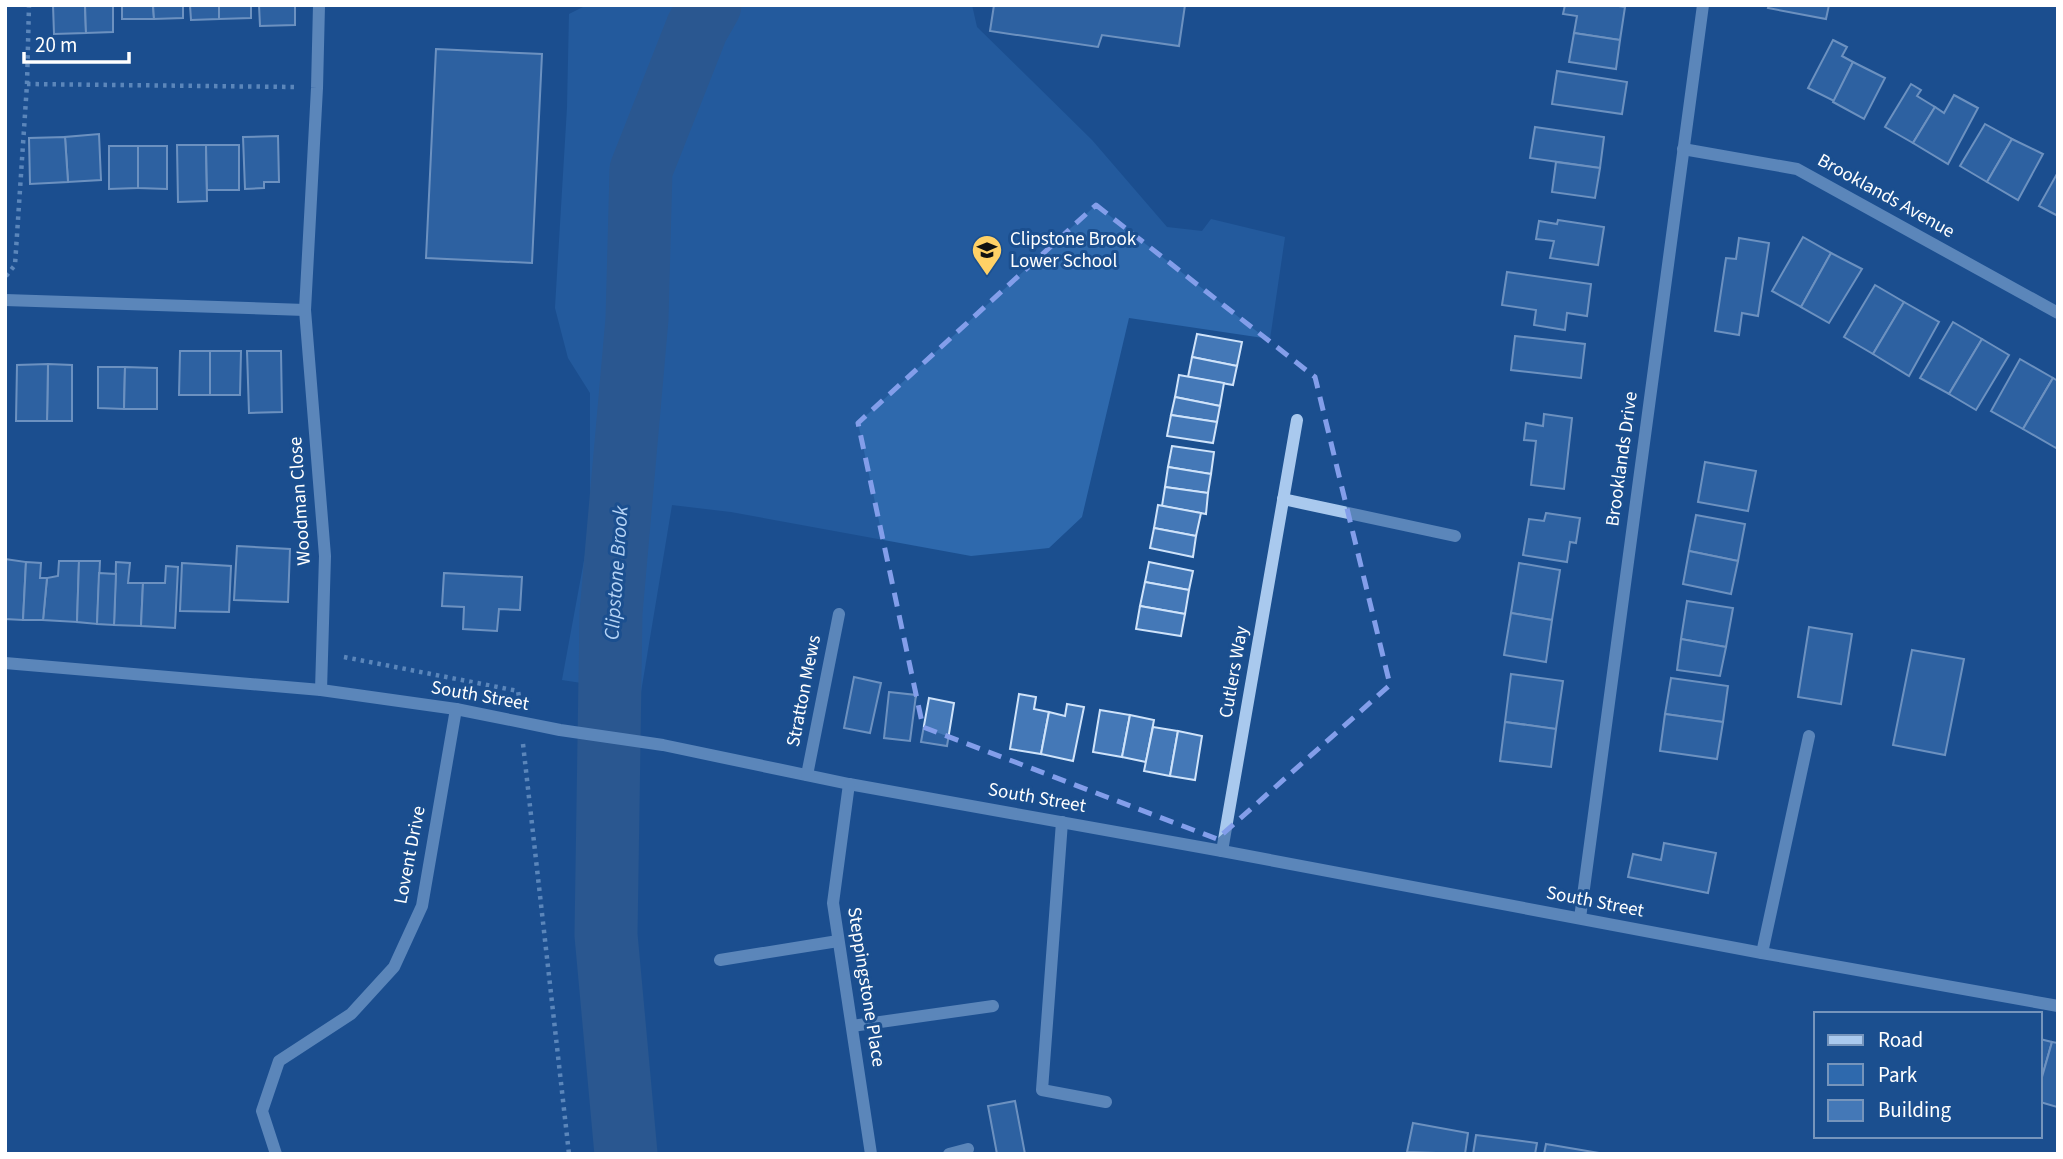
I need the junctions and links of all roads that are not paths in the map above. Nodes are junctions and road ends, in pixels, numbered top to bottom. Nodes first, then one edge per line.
1 (319, 5) edge
2 (1703, 5) edge
3 (1684, 149) junction
4 (5, 299) edge
5 (305, 310) junction
6 (2058, 313) edge
7 (1297, 420) dead end
8 (1283, 499) junction
9 (1455, 536) dead end
10 (839, 614) dead end
11 (5, 663) edge
12 (321, 690) junction
13 (456, 709) junction
14 (1809, 736) dead end
15 (807, 775) junction
16 (849, 784) junction
17 (1062, 822) junction
18 (1222, 851) junction
19 (1580, 918) junction
20 (838, 941) junction
21 (1762, 953) junction
22 (719, 960) dead end
23 (993, 1006) dead end
24 (2058, 1006) edge
25 (852, 1026) junction
26 (1106, 1102) dead end
27 (968, 1150) dead end
28 (276, 1154) edge
29 (872, 1154) edge
30 (949, 1154) edge

1 - 5 street, Woodman Close
2 - 3 street, Brooklands Drive
3 - 6 street, Brooklands Avenue
3 - 19 street, Brooklands Drive
4 - 5 street
5 - 12 street, Woodman Close
7 - 8 street, Cutlers Way
8 - 9 street
8 - 18 street, Cutlers Way
10 - 15 street, Stratton Mews
11 - 12 street, South Street
12 - 13 street, South Street
13 - 15 street, South Street
13 - 28 street, Lovent Drive
14 - 21 street
15 - 16 street, South Street
16 - 17 street, South Street
16 - 20 street, Steppingstone Place
17 - 18 street, South Street
17 - 26 street
18 - 19 street, South Street
19 - 21 street, South Street
20 - 22 street
20 - 25 street, Steppingstone Place
21 - 24 street, South Street
23 - 25 street
25 - 29 street, Steppingstone Place
27 - 30 street

